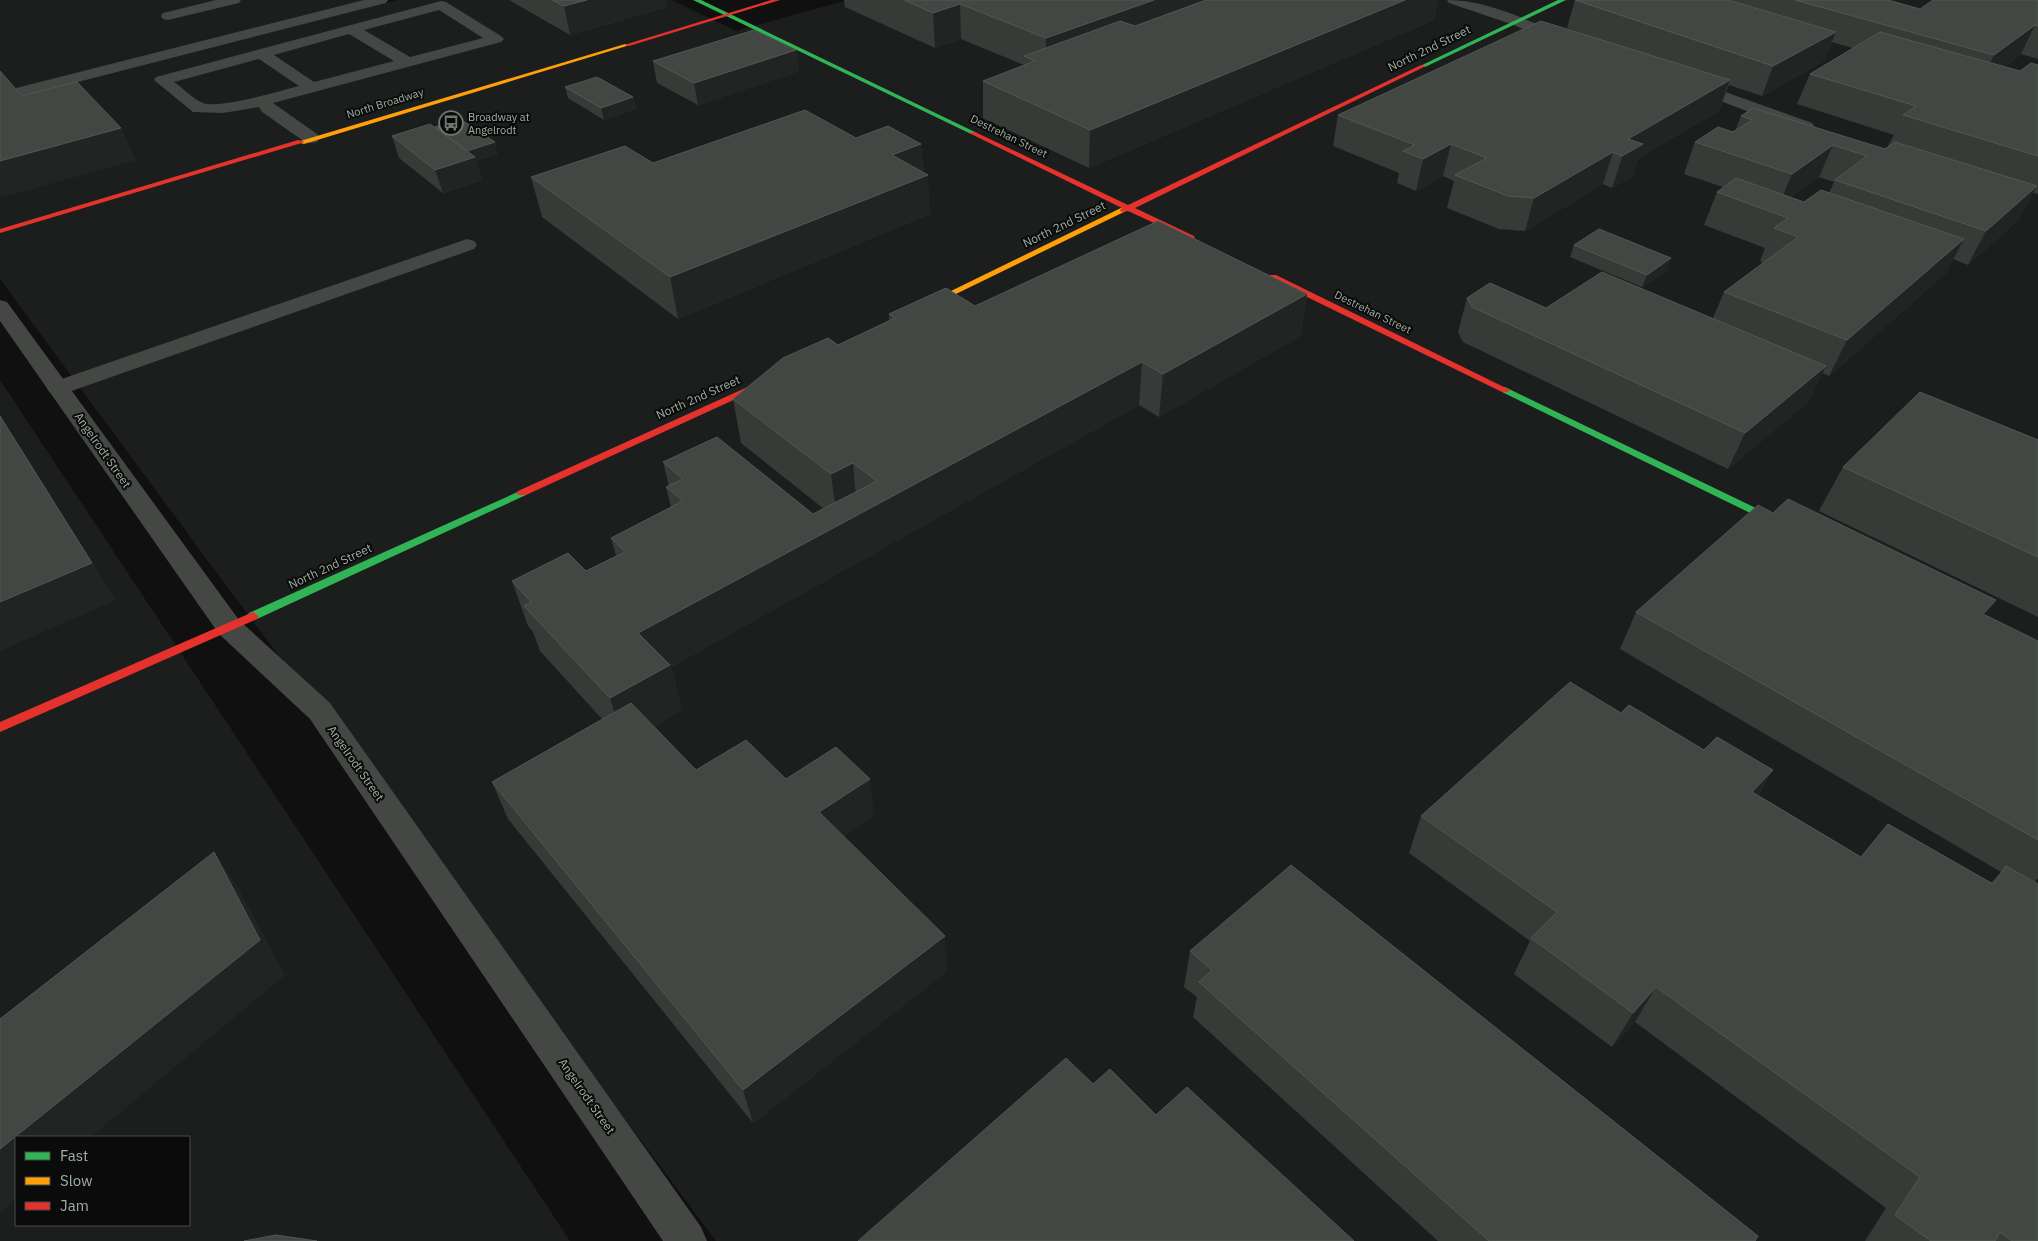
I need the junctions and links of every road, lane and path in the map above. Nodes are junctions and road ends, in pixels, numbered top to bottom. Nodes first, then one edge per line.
1 (234, 0) edge
2 (381, 0) edge
3 (696, 0) edge
4 (776, 0) edge
5 (1454, 0) edge
6 (1563, 0) edge
7 (725, 14) junction
8 (168, 16) dead end
9 (1516, 21) junction
10 (351, 29) junction
11 (1578, 46) edge
12 (261, 53) junction
13 (407, 62) junction
14 (1671, 78) edge
15 (312, 88) junction
16 (0, 97) edge
17 (263, 101) junction
18 (1819, 131) edge
19 (312, 138) junction
20 (1129, 208) junction
21 (0, 231) edge
22 (1200, 242) edge
23 (467, 245) dead end
24 (1263, 272) edge
25 (0, 306) edge
26 (909, 314) edge
27 (786, 372) edge
28 (58, 388) junction
29 (1797, 533) edge
30 (229, 627) junction
31 (0, 726) edge
32 (687, 1241) edge

1 - 8 street
2 - 16 street
3 - 7 street, Destrehan Street
4 - 7 street, North Broadway
5 - 9 street
6 - 9 street, North 2nd Street
7 - 19 street, North Broadway
7 - 20 street, Destrehan Street
9 - 11 street
9 - 20 street, North 2nd Street
10 - 12 street
10 - 13 street
10 - 13 street
12 - 15 street
12 - 17 street
13 - 15 street
14 - 18 street
15 - 17 street
17 - 19 street
19 - 21 street, North Broadway
20 - 22 street, Destrehan Street
20 - 26 street, North 2nd Street
23 - 28 street
24 - 29 street, Destrehan Street
25 - 28 street, Angelrodt Street
27 - 30 street, North 2nd Street
28 - 30 street, Angelrodt Street
30 - 31 street, North 2nd Street
30 - 32 street, Angelrodt Street

